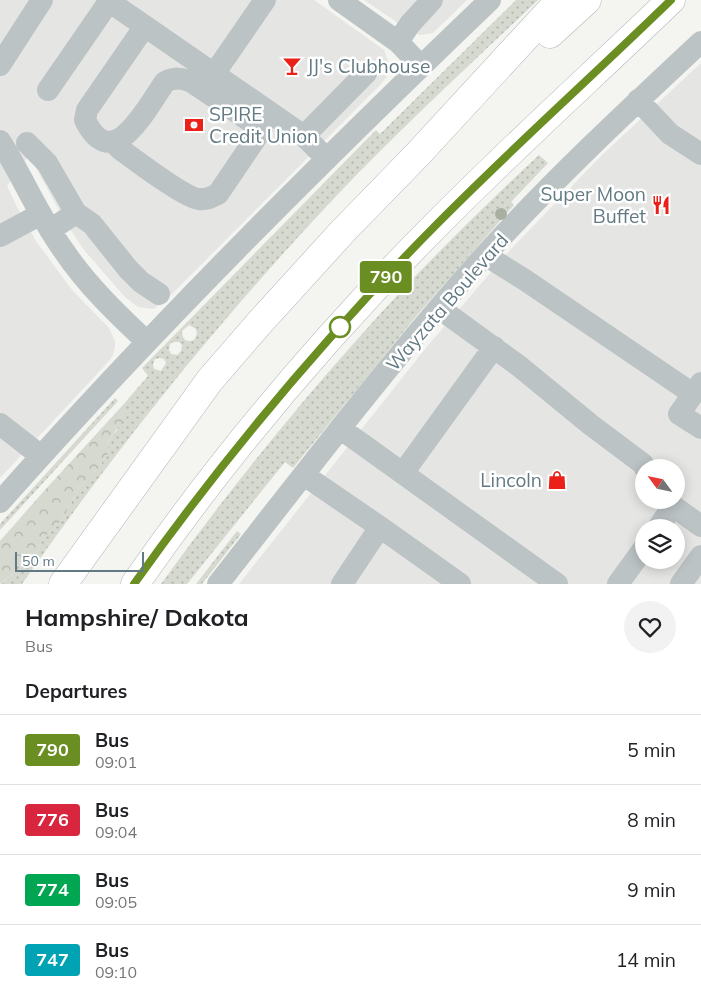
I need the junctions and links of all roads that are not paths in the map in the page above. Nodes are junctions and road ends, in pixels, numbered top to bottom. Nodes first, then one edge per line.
1 (42, 0) edge
2 (109, 0) edge
3 (265, 0) edge
4 (339, 0) edge
5 (432, 0) edge
6 (490, 0) edge
7 (560, 0) edge
8 (587, 0) edge
9 (671, 0) edge
10 (688, 0) edge
11 (145, 26) junction
12 (398, 42) junction
13 (628, 42) junction
14 (701, 42) edge
15 (0, 65) edge
16 (421, 66) junction
17 (366, 73) dead end
18 (214, 74) junction
19 (48, 90) dead end
20 (638, 100) junction
21 (267, 121) junction
22 (304, 136) junction
23 (0, 141) edge
24 (27, 143) dead end
25 (114, 143) junction
26 (418, 154) junction
27 (701, 154) edge
28 (327, 159) junction
29 (7, 167) edge
30 (76, 213) junction
31 (46, 222) junction
32 (0, 236) edge
33 (485, 255) junction
34 (159, 294) dead end
35 (439, 308) junction
36 (147, 342) junction
37 (494, 348) junction
38 (697, 388) edge
39 (0, 424) edge
40 (701, 428) edge
41 (341, 429) junction
42 (41, 456) junction
43 (636, 459) edge
44 (403, 473) junction
45 (304, 475) junction
46 (0, 502) edge
47 (677, 509) edge
48 (701, 526) edge
49 (380, 527) junction
50 (701, 556) edge
51 (635, 560) edge
52 (63, 584) edge
53 (134, 584) edge
54 (218, 584) edge
55 (342, 584) edge
56 (460, 584) edge
57 (557, 584) edge
58 (618, 584) edge
59 (681, 584) edge

1 - 15 street
2 - 11 street
2 - 19 street
3 - 18 street
4 - 12 street
5 - 12 street
6 - 16 street
7 - 26 highway
8 - 26 highway
9 - 13 highway
10 - 13 highway
11 - 18 street
11 - 25 street
12 - 16 street
13 - 53 highway
14 - 20 street, Wayzata Boulevard
16 - 28 street
17 - 22 street
18 - 21 street
20 - 27 street
20 - 33 street, Wayzata Boulevard
21 - 22 street
21 - 25 street
21 - 25 street
22 - 28 street
23 - 29 street
24 - 30 street
26 - 52 highway
28 - 36 street
29 - 31 street
30 - 31 street
30 - 34 street
31 - 32 street
31 - 36 street
33 - 35 street, Wayzata Boulevard
33 - 38 street
35 - 37 street
35 - 41 street, Wayzata Boulevard
36 - 42 street
37 - 43 street
37 - 44 street
38 - 40 street
39 - 42 street
41 - 44 street
41 - 45 street, Wayzata Boulevard
42 - 46 street
44 - 57 street
45 - 49 street
45 - 54 street, Wayzata Boulevard
47 - 48 street
49 - 55 street
49 - 56 street
50 - 59 street
51 - 58 street

